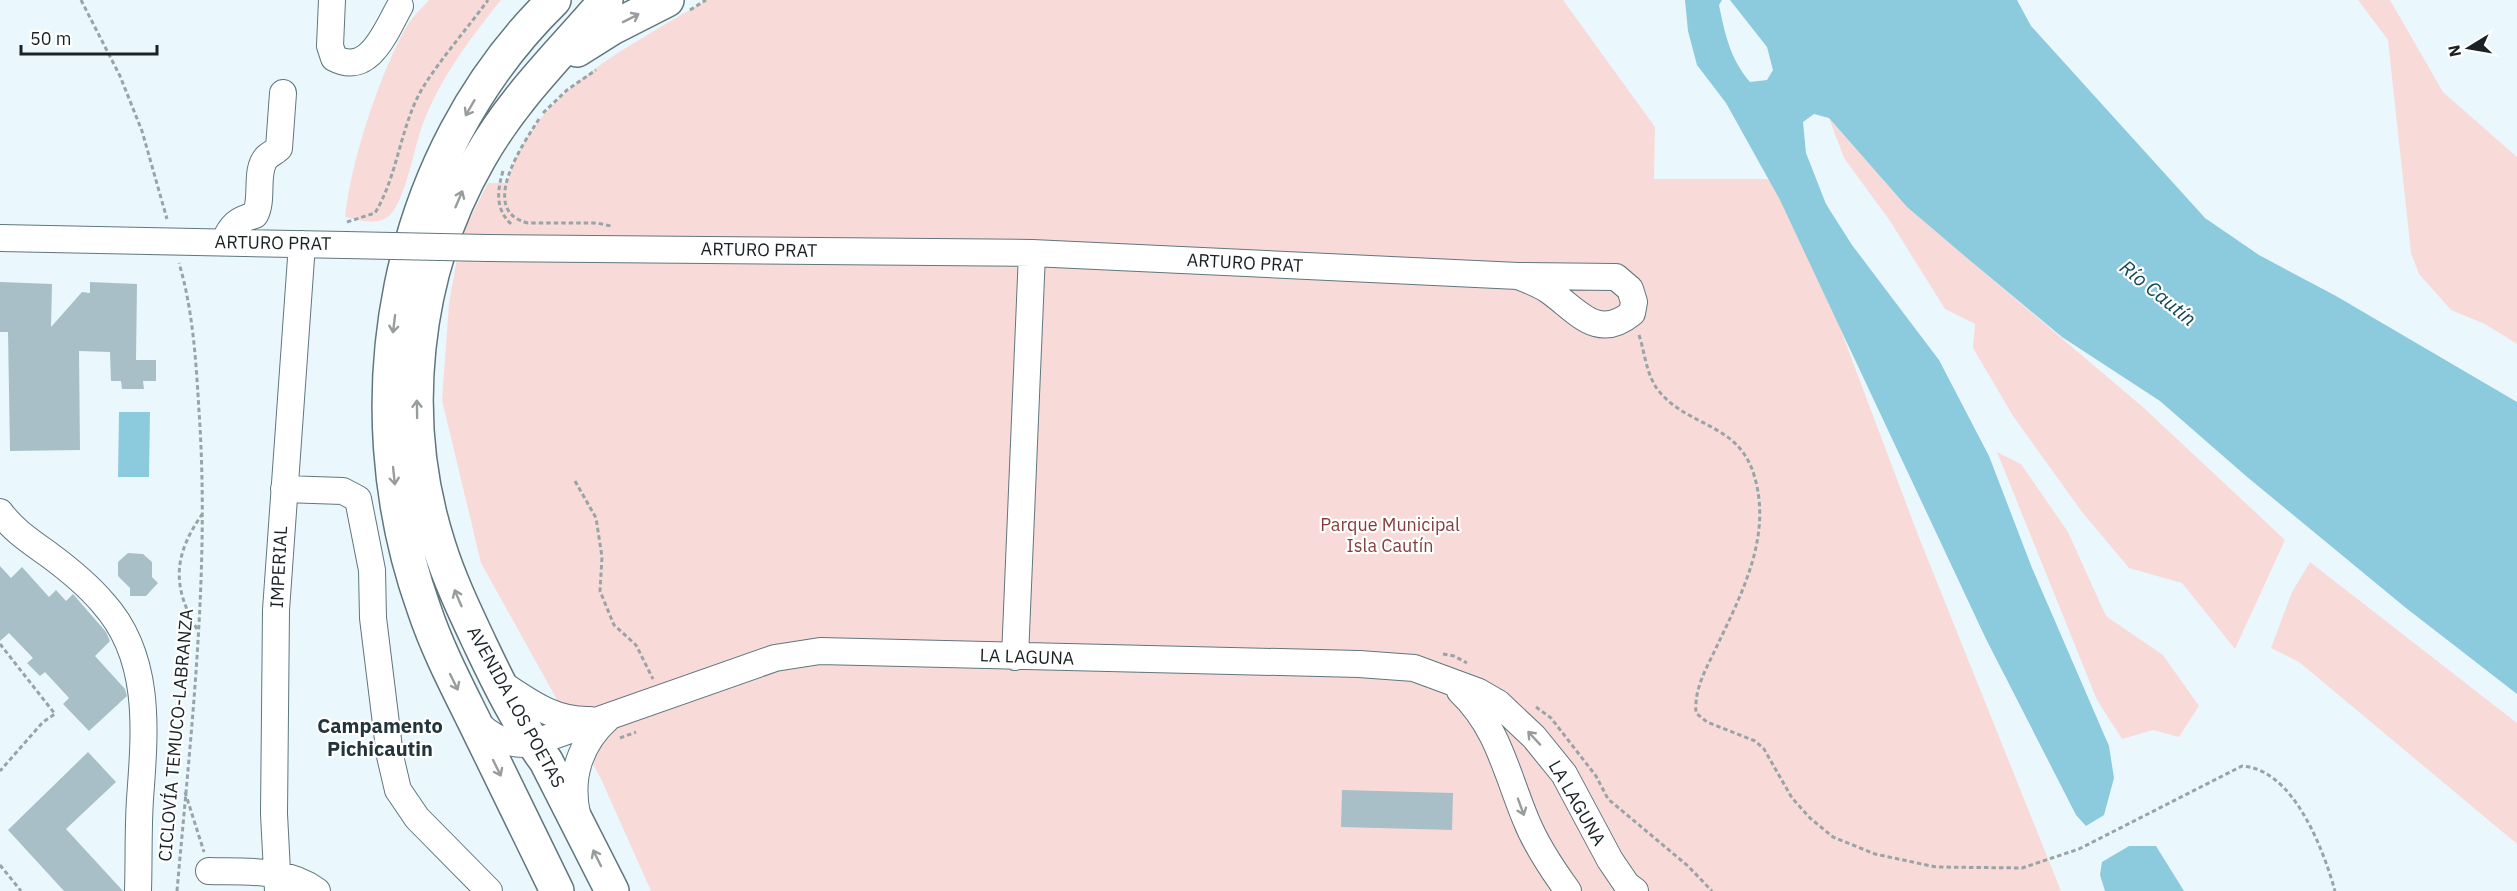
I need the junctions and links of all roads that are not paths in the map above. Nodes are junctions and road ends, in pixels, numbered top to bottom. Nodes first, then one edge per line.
1 (332, 0) edge
2 (540, 0) edge
3 (554, 0) edge
4 (606, 0) edge
5 (400, 6) dead end
6 (680, 6) edge
7 (501, 58) junction
8 (558, 74) junction
9 (283, 93) dead end
10 (0, 238) edge
11 (224, 242) junction
12 (302, 244) junction
13 (1032, 253) junction
14 (1518, 276) junction
15 (284, 489) junction
16 (0, 512) edge
17 (1015, 657) junction
18 (499, 682) junction
19 (1453, 684) junction
20 (471, 716) junction
21 (610, 730) junction
22 (533, 743) junction
23 (581, 826) junction
24 (208, 872) road end
25 (278, 882) edge
26 (138, 891) edge
27 (317, 891) edge
28 (489, 891) edge
29 (557, 891) edge
30 (612, 891) edge
31 (1568, 891) edge
32 (1635, 891) edge

1 - 5 street
2 - 7 main road
3 - 7 main road
4 - 8 main road, AVENIDA LOS POETAS
8 -> 6 main road
7 -> 20 main road
18 -> 8 main road, AVENIDA LOS POETAS
9 - 11 street
10 - 11 street, ARTURO PRAT
11 - 12 street, ARTURO PRAT
12 - 13 street, ARTURO PRAT, bridge
12 - 15 street, IMPERIAL
13 - 14 street, ARTURO PRAT
13 - 17 street
14 - 14 street, ARTURO PRAT
15 - 25 street, IMPERIAL
15 - 28 street
16 - 26 street
17 - 19 street, LA LAGUNA
17 - 21 street, LA LAGUNA
18 - 21 street
18 - 22 main road, AVENIDA LOS POETAS
19 -> 31 street, LA LAGUNA
32 -> 19 street, LA LAGUNA
20 - 22 street
20 -> 29 main road
21 - 22 street
21 - 23 street
22 - 23 main road, AVENIDA LOS POETAS
30 -> 23 main road, AVENIDA LOS POETAS
24 - 25 street
25 - 27 street

